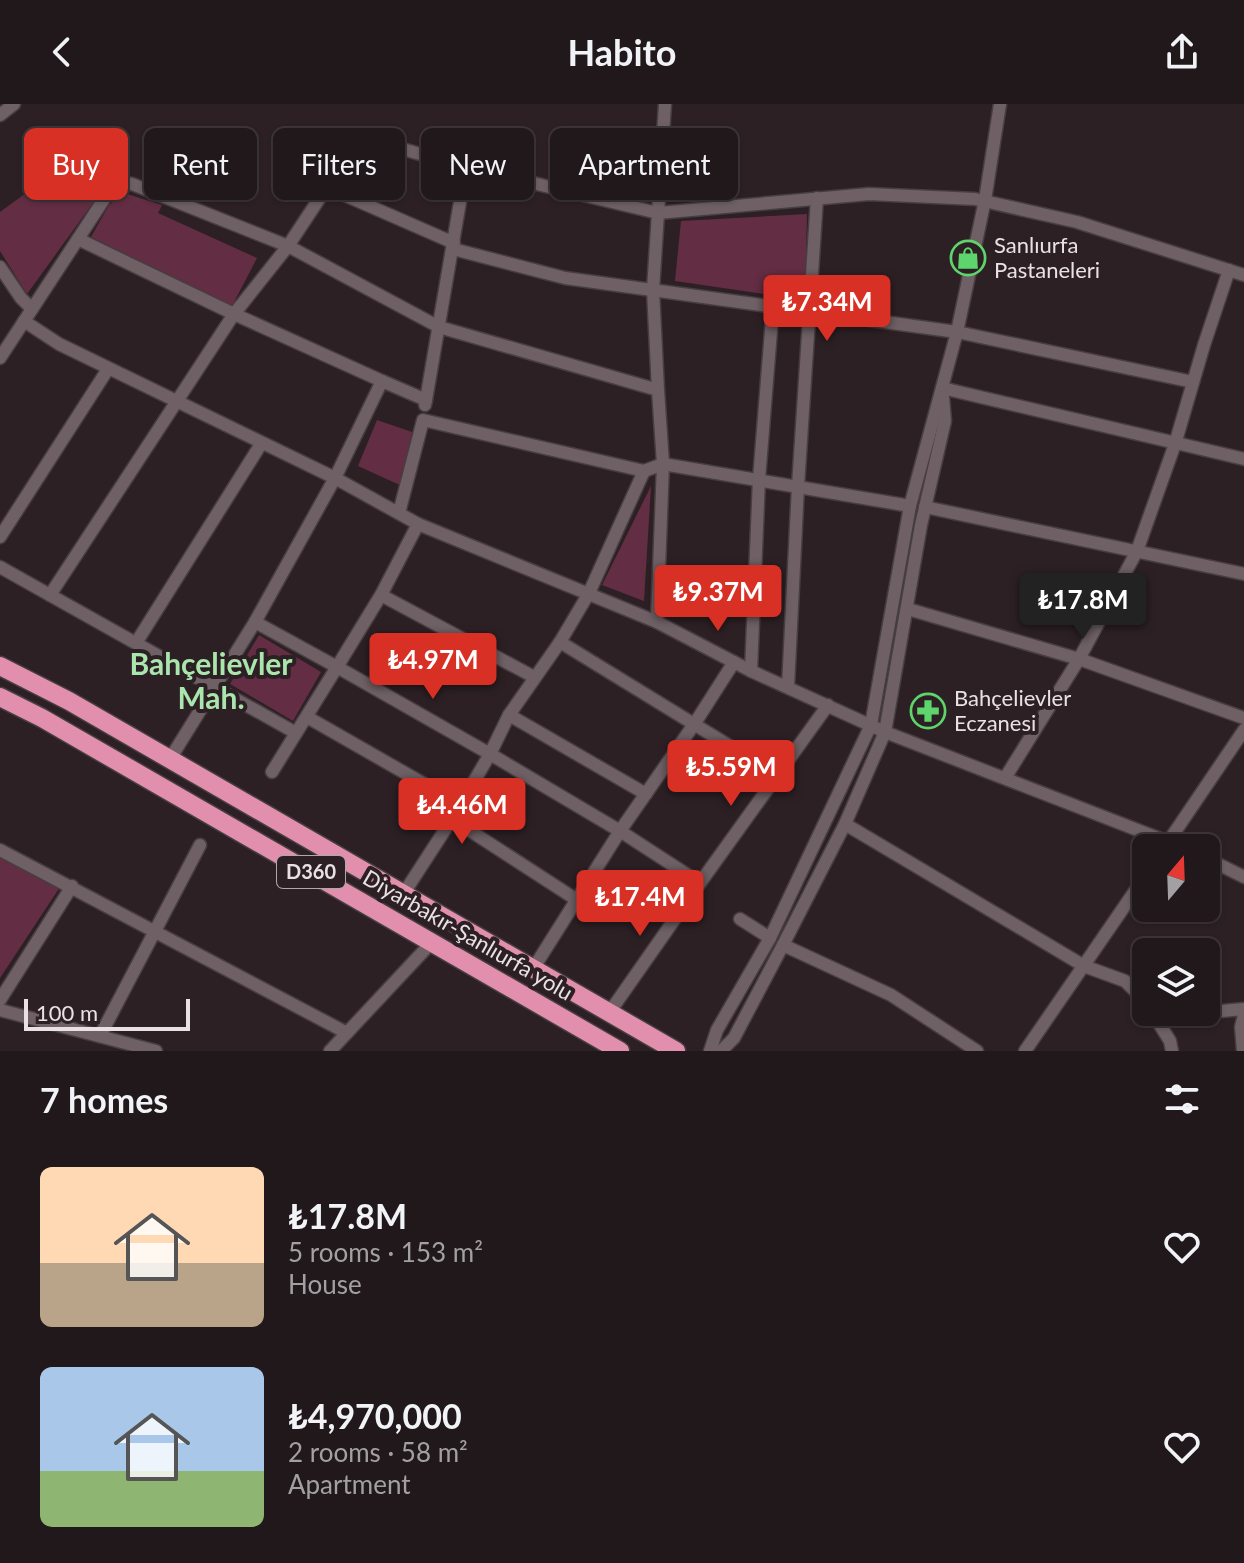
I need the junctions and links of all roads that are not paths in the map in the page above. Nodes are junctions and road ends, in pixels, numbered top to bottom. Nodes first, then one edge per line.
1 (14, 104) edge
2 (665, 104) edge
3 (1000, 104) edge
4 (0, 115) edge
5 (534, 183) edge
6 (817, 198) junction
7 (318, 200) edge
8 (354, 200) edge
9 (461, 200) edge
10 (985, 200) junction
11 (658, 213) junction
12 (78, 239) junction
13 (288, 246) junction
14 (453, 246) junction
15 (0, 267) edge
16 (1229, 270) junction
17 (1244, 275) edge
18 (653, 290) junction
19 (773, 306) junction
20 (32, 309) junction
21 (811, 310) junction
22 (234, 314) junction
23 (24, 321) junction
24 (439, 327) junction
25 (957, 332) junction
26 (0, 358) edge
27 (108, 369) junction
28 (382, 381) junction
29 (1193, 382) junction
30 (942, 388) junction
31 (658, 390) junction
32 (426, 400) junction
33 (176, 403) junction
34 (423, 420) junction
35 (261, 444) junction
36 (1175, 444) junction
37 (1244, 459) edge
38 (663, 464) junction
39 (644, 471) junction
40 (335, 478) junction
41 (759, 479) junction
42 (798, 486) junction
43 (910, 506) junction
44 (925, 507) junction
45 (399, 513) junction
46 (418, 524) junction
47 (0, 537) edge
48 (1137, 551) junction
49 (0, 567) edge
50 (1244, 574) edge
51 (589, 593) junction
52 (50, 595) junction
53 (381, 595) junction
54 (908, 609) junction
55 (255, 622) junction
56 (657, 622) junction
57 (560, 642) junction
58 (136, 643) junction
59 (1079, 659) junction
60 (734, 662) junction
61 (0, 666) edge
62 (337, 667) junction
63 (751, 671) junction
64 (534, 677) junction
65 (214, 687) junction
66 (788, 687) junction
67 (0, 697) edge
68 (828, 705) junction
69 (509, 715) junction
70 (307, 717) junction
71 (1244, 718) edge
72 (695, 723) junction
73 (871, 725) junction
74 (1244, 730) edge
75 (885, 732) junction
76 (296, 733) junction
77 (490, 754) junction
78 (170, 759) junction
79 (272, 772) dead end
80 (777, 775) junction
81 (1005, 778) junction
82 (646, 794) junction
83 (461, 805) junction
84 (452, 819) junction
85 (845, 824) junction
86 (620, 831) junction
87 (1142, 834) edge
88 (1174, 834) edge
89 (200, 845) dead end
90 (0, 850) edge
91 (1220, 865) edge
92 (1244, 877) edge
93 (700, 883) junction
94 (72, 886) junction
95 (404, 893) junction
96 (1132, 896) edge
97 (577, 900) junction
98 (740, 919) dead end
99 (155, 931) junction
100 (770, 938) junction
101 (433, 941) junction
102 (783, 945) junction
103 (1084, 966) junction
104 (533, 969) junction
105 (1132, 988) edge
106 (0, 1000) edge
107 (0, 1010) edge
108 (1244, 1012) edge
109 (609, 1013) junction
110 (1220, 1013) edge
111 (1161, 1026) edge
112 (347, 1033) junction
113 (100, 1036) junction
114 (156, 1051) edge
115 (330, 1051) edge
116 (620, 1051) edge
117 (676, 1051) edge
118 (710, 1051) edge
119 (721, 1051) edge
120 (977, 1051) edge
121 (1025, 1051) edge
122 (1172, 1051) edge
123 (1243, 1051) edge

1 - 4 street
2 - 11 street
3 - 10 street
5 - 11 street
6 - 10 street
6 - 11 street
6 - 21 street
7 - 13 street
8 - 14 street
9 - 14 street
10 - 16 street
10 - 25 street
11 - 18 street
12 - 13 street
12 - 20 street
12 - 22 street
13 - 22 street
13 - 24 street
14 - 18 street
14 - 24 street
15 - 20 street
16 - 17 street
16 - 29 street
18 - 19 street
18 - 31 street
19 - 21 street
19 - 41 street
20 - 23 street
21 - 25 street
21 - 42 street
22 - 28 street
22 - 33 street
23 - 26 street
23 - 27 street
24 - 31 street
24 - 32 street
25 - 29 street
25 - 30 street
27 - 33 street
27 - 47 street
28 - 32 street
28 - 40 street
29 - 36 street
30 - 36 street
30 - 43 street
30 - 44 street
31 - 38 street
32 - 34 street
33 - 35 street
33 - 52 street
34 - 39 street
34 - 45 street
35 - 40 street
35 - 58 street
36 - 37 street
36 - 48 street
38 - 39 street
38 - 41 street
38 - 56 street
39 - 51 street
40 - 45 street
40 - 55 street
41 - 42 street
41 - 63 street
42 - 43 street
42 - 66 street
43 - 73 street
44 - 48 street
44 - 54 street
45 - 46 street
46 - 51 street
46 - 53 street
48 - 50 street
48 - 59 street
49 - 52 street
51 - 56 street
51 - 57 street
52 - 58 street
53 - 62 street
53 - 64 street
54 - 59 street
54 - 75 street
55 - 62 street
55 - 65 street
56 - 60 street
57 - 64 street
57 - 72 street
58 - 65 street
59 - 71 street
59 - 81 street
60 - 63 street
60 - 72 street
61 - 78 highway, Diyarbakır-Şanlıurfa yolu / D360
62 - 70 street
62 - 77 street
63 - 66 street
64 - 69 street
65 - 76 street
65 - 78 street
66 - 68 street
67 - 101 highway, Diyarbakır-Şanlıurfa yolu / D360
68 - 73 street
68 - 80 street
69 - 77 street
69 - 82 street
70 - 76 street
70 - 83 street
72 - 80 street
72 - 82 street
73 - 75 street
73 - 100 street
74 - 88 street
75 - 81 street
75 - 85 street
76 - 79 street
77 - 83 street
77 - 86 street
78 - 95 highway, Diyarbakır-Şanlıurfa yolu / D360
80 - 93 street
81 - 87 street
82 - 86 street
83 - 84 street
84 - 95 street
84 - 97 street
85 - 102 street
85 - 103 street
86 - 93 street
86 - 97 street
89 - 99 street
90 - 94 street
91 - 92 street
93 - 109 street
94 - 99 street
94 - 106 street
95 - 104 highway, Diyarbakır-Şanlıurfa yolu / D360
96 - 103 street
97 - 104 street
98 - 100 street
99 - 112 street
99 - 113 street
100 - 118 street
101 - 112 street
101 - 116 highway, Diyarbakır-Şanlıurfa yolu / D360
102 - 119 street
102 - 120 street
103 - 105 street
103 - 121 street
104 - 109 highway, Diyarbakır-Şanlıurfa yolu / D360
107 - 113 street
108 - 110 street
108 - 123 street
109 - 117 highway, Diyarbakır-Şanlıurfa yolu / D360
111 - 122 street
112 - 115 street
113 - 114 street

